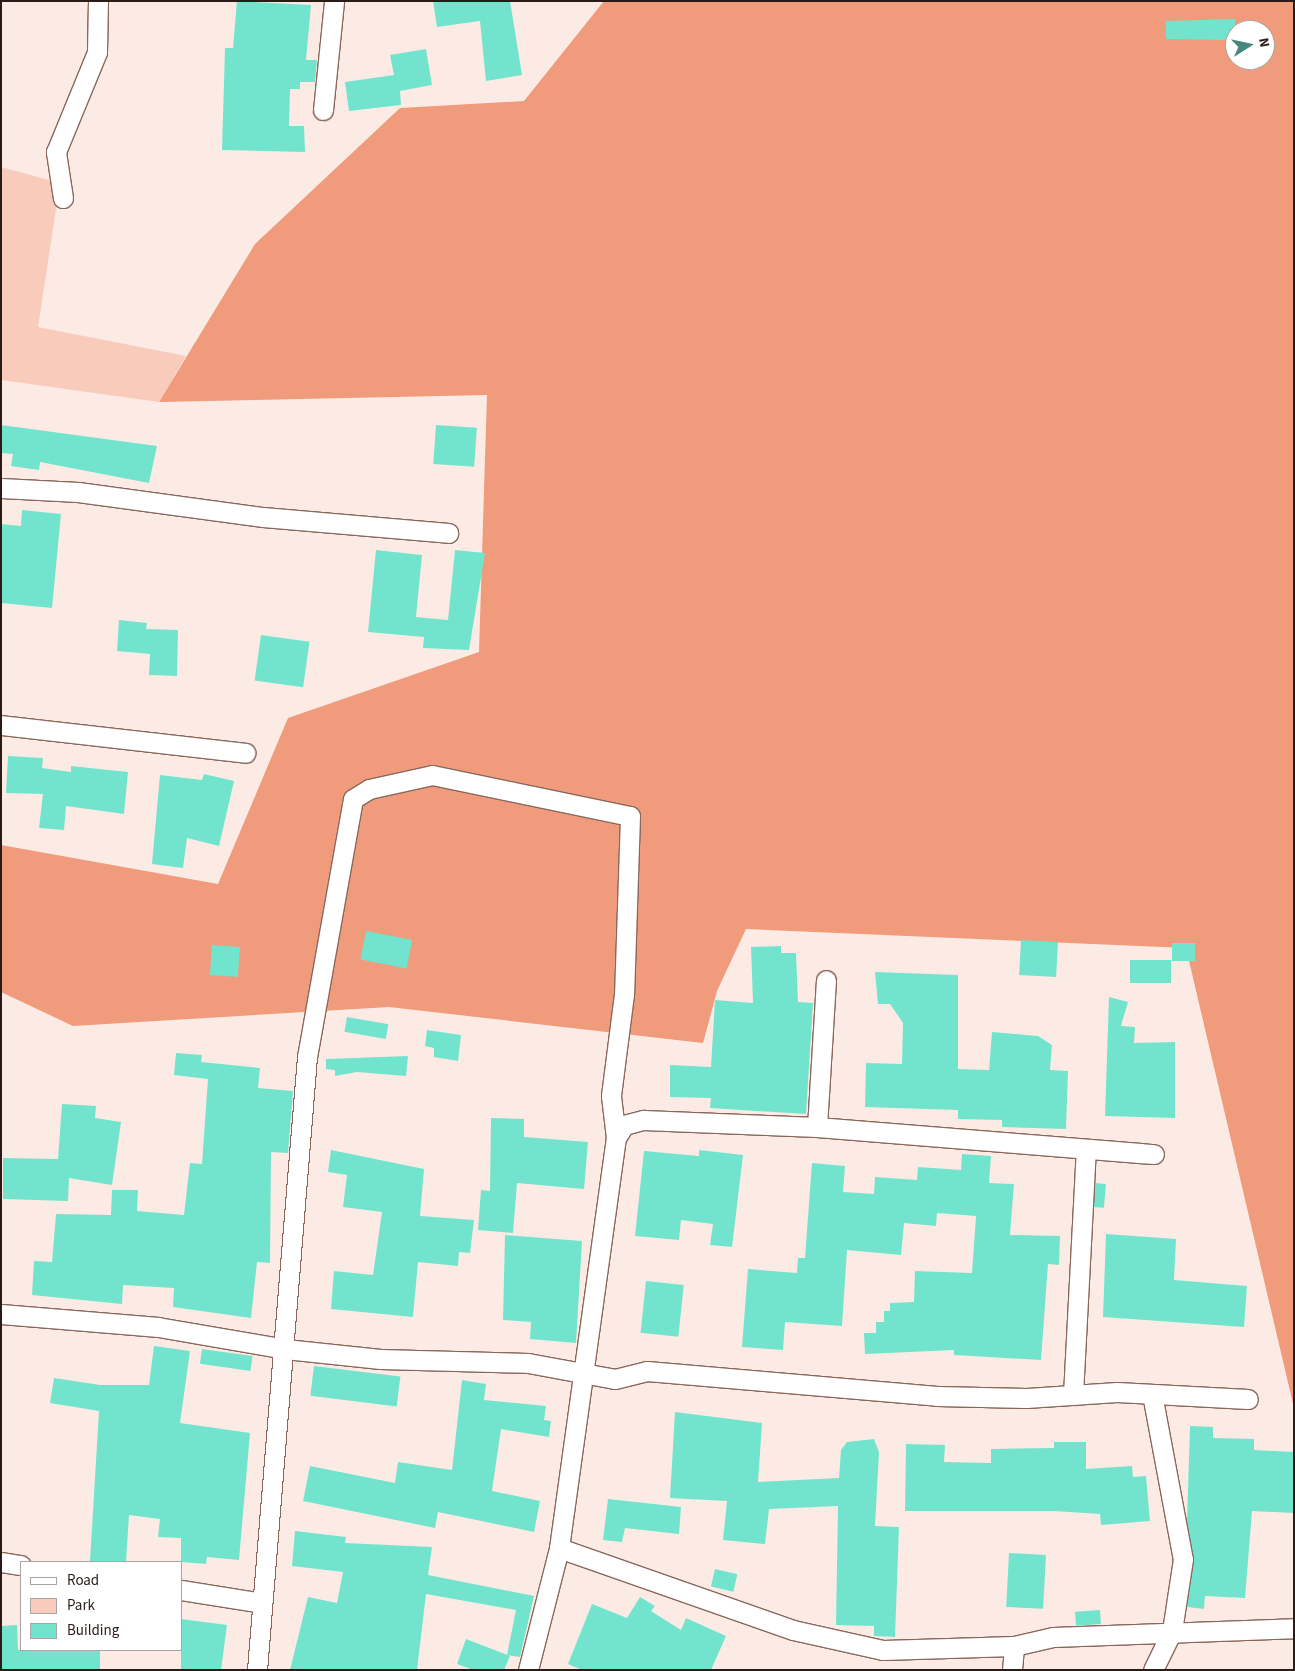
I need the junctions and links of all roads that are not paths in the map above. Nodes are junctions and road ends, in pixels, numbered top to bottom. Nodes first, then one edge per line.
1 (98, 1) edge
2 (334, 1) edge
3 (323, 110) dead end
4 (63, 198) dead end
5 (1, 488) edge
6 (448, 533) dead end
7 (1, 725) edge
8 (245, 753) dead end
9 (826, 980) dead end
10 (817, 1127) junction
11 (616, 1138) junction
12 (1086, 1149) junction
13 (1154, 1154) dead end
14 (1, 1314) edge
15 (286, 1350) junction
16 (585, 1373) junction
17 (1152, 1394) junction
18 (1073, 1395) junction
19 (1248, 1400) dead end
20 (559, 1548) junction
21 (1, 1562) edge
22 (20, 1565) edge
23 (182, 1590) edge
24 (262, 1603) junction
25 (1294, 1628) edge
26 (1172, 1631) junction
27 (1014, 1646) junction
28 (257, 1670) edge
29 (528, 1670) edge
30 (1012, 1670) edge
31 (1153, 1670) edge

1 - 4 street
2 - 3 street
5 - 6 street
7 - 8 street
9 - 10 street
10 - 11 street
10 - 12 street
11 - 15 street
11 - 16 street
12 - 13 street
12 - 18 street
14 - 15 street
15 - 16 street
15 - 24 street
16 - 18 street
16 - 20 street
17 - 18 street
17 - 19 street
17 - 26 street
20 - 27 street
20 - 29 street
21 - 22 street
23 - 24 street
24 - 28 street
25 - 26 street
26 - 27 street
26 - 31 street
27 - 30 street

